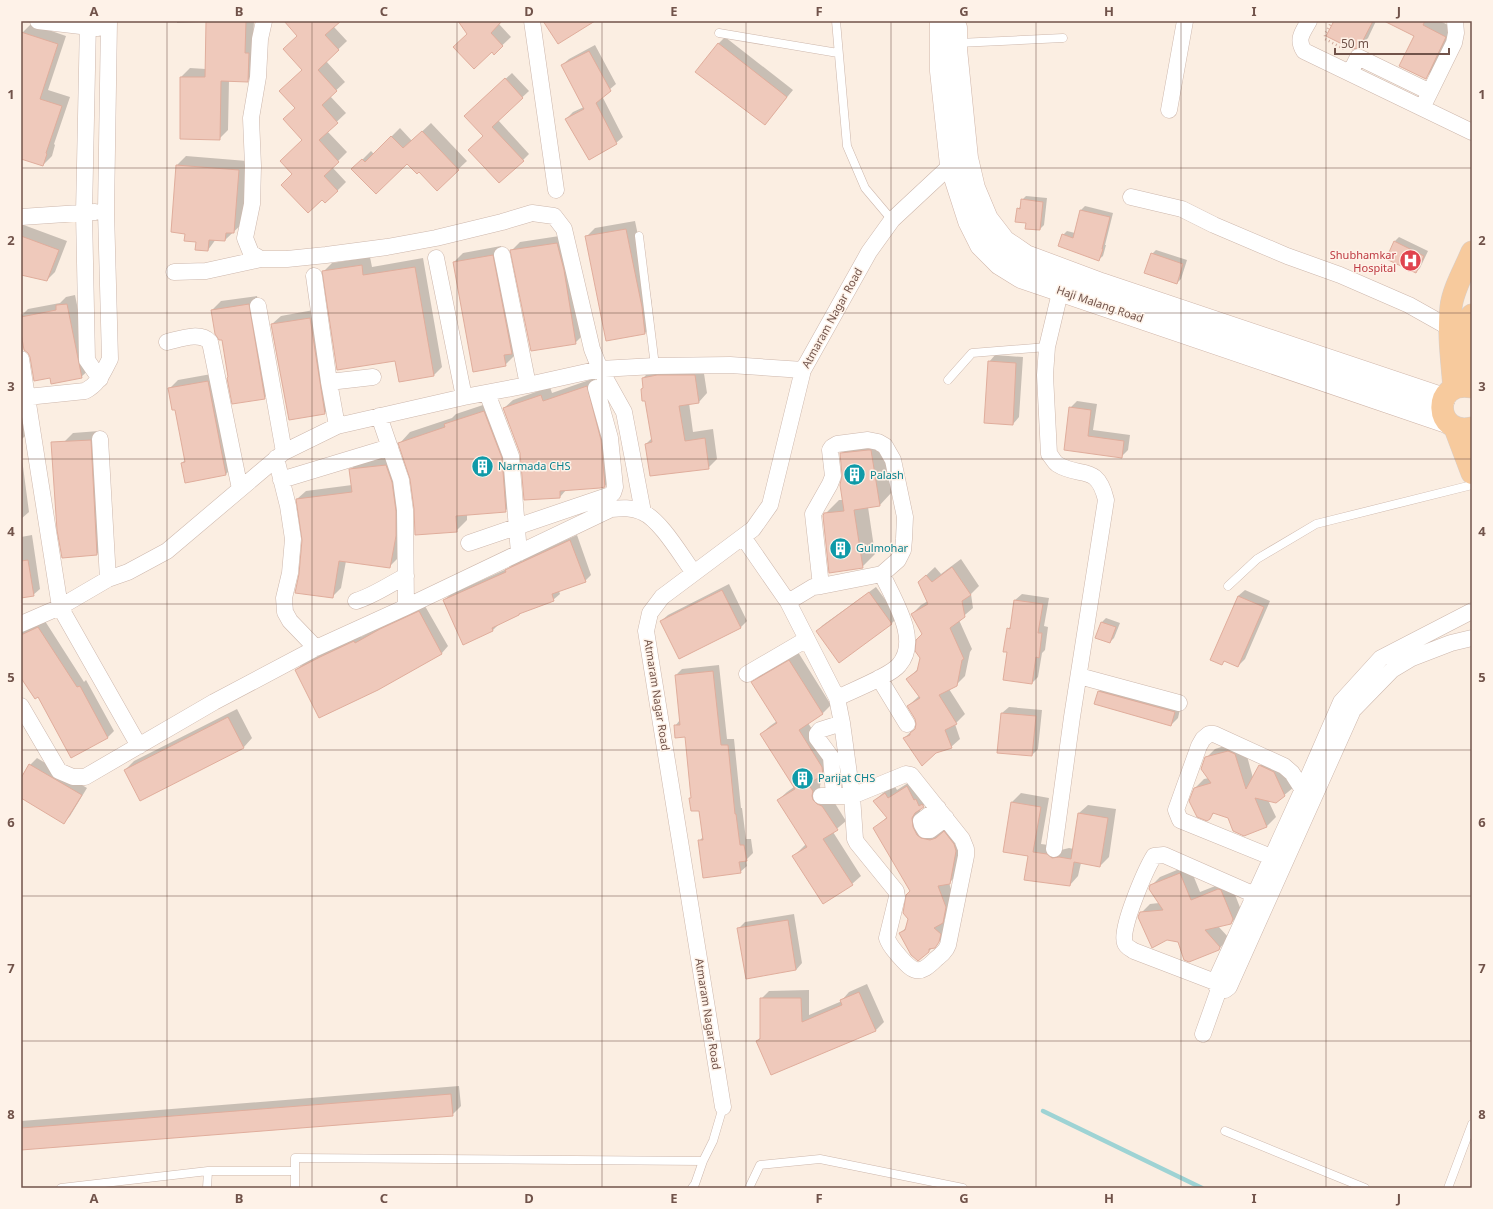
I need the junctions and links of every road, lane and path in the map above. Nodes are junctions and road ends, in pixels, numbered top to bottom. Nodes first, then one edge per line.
1 (38, 21) edge
2 (264, 21) edge
3 (532, 21) edge
4 (836, 21) edge
5 (956, 21) edge
6 (1185, 21) edge
7 (1310, 21) edge
8 (1332, 21) edge
9 (1455, 21) edge
10 (88, 24) edge
11 (109, 25) edge
12 (719, 33) dead end
13 (946, 35) edge
14 (1063, 38) dead end
15 (838, 53) junction
16 (1358, 57) junction
17 (1350, 73) junction
18 (1394, 75) junction
19 (1387, 92) junction
20 (1430, 92) junction
21 (1422, 109) junction
22 (1169, 110) dead end
23 (1472, 132) edge
24 (959, 162) junction
25 (1131, 197) dead end
26 (106, 211) junction
27 (84, 213) junction
28 (554, 216) junction
29 (21, 217) edge
30 (892, 220) junction
31 (639, 236) dead end
32 (1472, 252) edge
33 (502, 255) dead end
34 (436, 258) dead end
35 (261, 259) junction
36 (174, 272) dead end
37 (314, 276) dead end
38 (1063, 280) junction
39 (108, 296) junction
40 (86, 297) junction
41 (258, 306) dead end
42 (1472, 316) edge
43 (1450, 328) junction
44 (167, 342) dead end
45 (1047, 347) junction
46 (21, 359) edge
47 (655, 366) junction
48 (600, 369) junction
49 (803, 370) junction
50 (373, 377) dead end
51 (100, 379) junction
52 (948, 380) dead end
53 (329, 382) junction
54 (1464, 382) edge
55 (528, 385) junction
56 (596, 388) dead end
57 (24, 393) edge
58 (487, 393) junction
59 (1399, 395) junction
60 (464, 397) junction
61 (379, 416) junction
62 (337, 426) junction
63 (1458, 426) edge
64 (628, 436) junction
65 (610, 438) junction
66 (100, 439) dead end
67 (390, 447) junction
68 (280, 455) junction
69 (1472, 473) edge
70 (281, 480) junction
71 (1472, 485) edge
72 (240, 489) junction
73 (643, 512) junction
74 (517, 527) junction
75 (743, 537) junction
76 (469, 543) dead end
77 (519, 553) junction
78 (694, 573) junction
79 (882, 574) junction
80 (406, 576) junction
81 (108, 579) junction
82 (821, 586) junction
83 (1228, 586) dead end
84 (356, 601) dead end
85 (788, 602) junction
86 (406, 606) junction
87 (60, 607) junction
88 (1472, 611) edge
89 (21, 624) edge
90 (1472, 638) edge
91 (807, 639) junction
92 (316, 648) junction
93 (747, 674) dead end
94 (1079, 676) junction
95 (880, 678) junction
96 (836, 698) junction
97 (1179, 703) dead end
98 (21, 706) edge
99 (1347, 706) junction
100 (842, 723) junction
101 (907, 724) dead end
102 (139, 746) junction
103 (1309, 792) junction
104 (852, 796) junction
105 (1054, 849) dead end
106 (1278, 860) junction
107 (1262, 897) junction
108 (1217, 985) junction
109 (1203, 1034) dead end
110 (723, 1107) joint
111 (1472, 1124) edge
112 (1225, 1131) dead end
113 (703, 1161) junction
114 (208, 1171) junction
115 (295, 1171) junction
116 (61, 1188) edge
117 (207, 1188) edge
118 (295, 1188) edge
119 (692, 1188) edge
120 (749, 1188) edge
121 (963, 1188) edge
122 (1366, 1188) edge
123 (1448, 1188) edge

1 - 10 street
2 - 35 street
3 - 28 street
4 - 15 lane
5 - 13 main road, Haji Malang Road
6 - 22 street
7 - 17 street
8 - 16 path
9 - 20 street
10 - 11 street
10 - 27 street
11 - 26 street
12 - 15 lane
13 - 14 lane
13 - 24 main road, Haji Malang Road
15 - 30 lane
16 - 17 street
16 - 18 street
17 - 19 street
18 - 19 street
18 - 20 street
19 - 21 street
20 - 21 street
21 - 23 street
24 - 30 street, Atmaram Nagar Road
24 - 38 main road, Haji Malang Road
25 - 43 street
26 - 27 street
26 - 39 street
27 - 29 street
27 - 40 street
28 - 35 street
28 - 48 street
30 - 49 street, Atmaram Nagar Road
31 - 47 lane
32 - 43 main road
33 - 55 street
34 - 60 street
35 - 36 street
37 - 53 street
38 - 45 street
38 - 59 main road, Haji Malang Road
39 - 40 street
39 - 51 street
40 - 51 street
41 - 68 street
42 - 54 main road
43 - 54 main road
44 - 72 street
45 - 52 lane
45 - 94 street
46 - 57 street
47 - 48 street
47 - 49 street
48 - 55 street
48 - 64 street
49 - 75 street, Atmaram Nagar Road
50 - 53 street
51 - 57 street
53 - 62 street
54 - 59 main road, Haji Malang Road
54 - 63 main road
55 - 58 street
56 - 65 street
57 - 87 street
58 - 60 street
58 - 74 street
59 - 63 main road, Haji Malang Road
60 - 61 street
61 - 62 street
61 - 67 street
62 - 68 street
63 - 69 main road
64 - 65 street
64 - 73 street
65 - 74 street
66 - 81 street
67 - 70 street
67 - 80 street
68 - 70 street
68 - 72 street
70 - 92 street
71 - 83 lane
72 - 81 street
73 - 77 street
73 - 78 street
74 - 76 street
74 - 77 street
75 - 78 street, Atmaram Nagar Road
75 - 85 street
77 - 86 street
78 - 110 street, Atmaram Nagar Road
79 - 82 street
79 - 82 street
79 - 95 street
80 - 84 street
80 - 86 street
81 - 87 street
82 - 85 street
85 - 91 street
86 - 92 street
87 - 89 street
87 - 102 street
88 - 99 street
90 - 99 street
91 - 93 street
91 - 96 street
92 - 102 street
94 - 97 street
94 - 105 street
95 - 96 street
95 - 101 street
96 - 100 street
98 - 102 street
99 - 103 street
100 - 104 street
100 - 104 street
103 - 106 street
103 - 106 street
104 - 104 street
106 - 107 street
107 - 108 street
107 - 108 street
108 - 109 street
110 - 113 lane
111 - 123 lane
112 - 122 lane
113 - 115 lane
113 - 119 lane
114 - 115 lane
114 - 116 lane
114 - 117 lane
115 - 118 lane
120 - 121 lane

